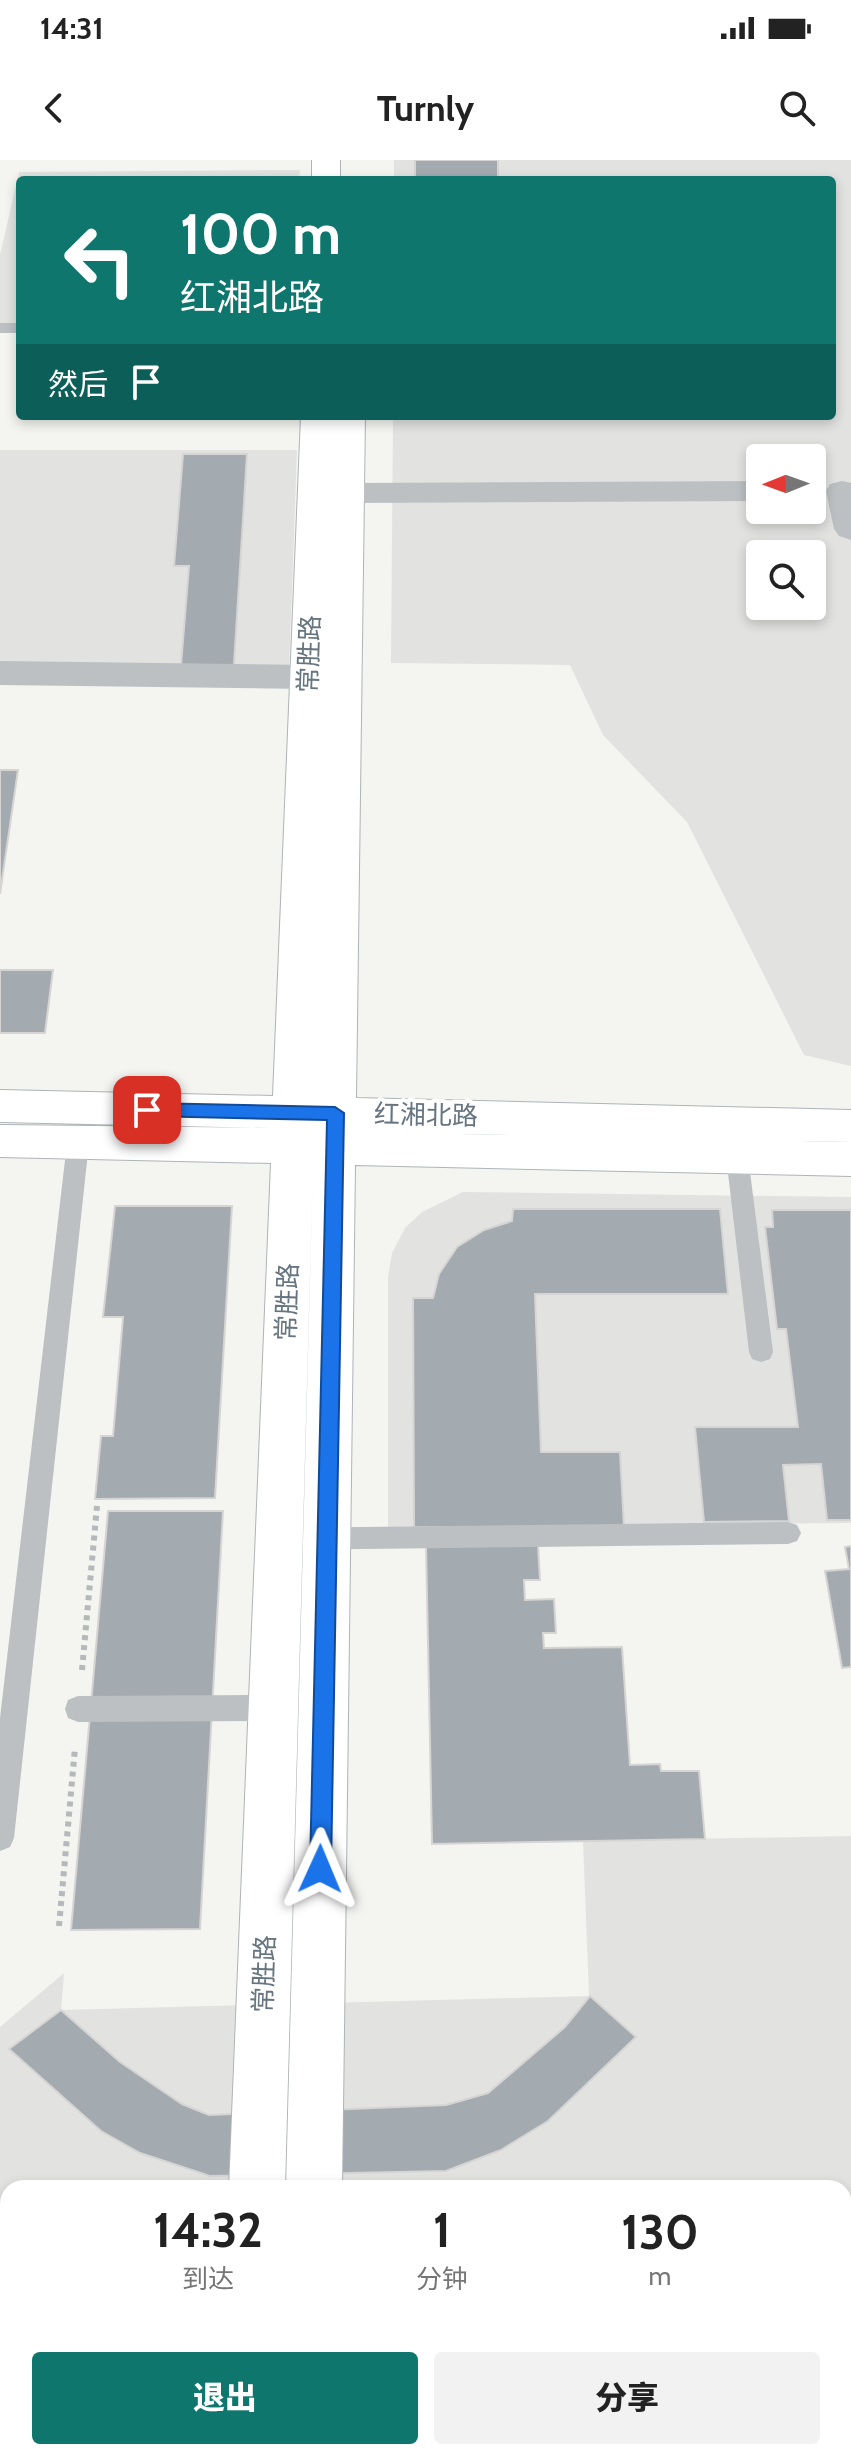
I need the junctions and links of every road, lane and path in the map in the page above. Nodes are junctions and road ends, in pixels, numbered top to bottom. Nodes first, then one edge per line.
1 (317, 420) edge
2 (349, 420) edge
3 (835, 490) edge
4 (746, 491) edge
5 (348, 493) junction
6 (851, 529) edge
7 (0, 673) edge
8 (308, 677) junction
9 (0, 1106) edge
10 (851, 1126) edge
11 (314, 1130) junction
12 (0, 1141) edge
13 (78, 1143) junction
14 (737, 1156) junction
15 (851, 1159) edge
16 (761, 1352) dead end
17 (788, 1533) dead end
18 (279, 1539) junction
19 (327, 1539) junction
20 (273, 1708) junction
21 (78, 1709) dead end
22 (323, 1709) junction
23 (0, 1838) edge
24 (257, 2180) edge
25 (314, 2180) edge

1 - 8 street, 常胜路
2 - 5 street, 常胜路
3 - 6 street
4 - 5 street
5 - 11 street, 常胜路
7 - 8 street
8 - 11 street, 常胜路
9 - 11 street, 红湘北路
10 - 11 street, 红湘北路
11 - 13 street, 红湘北路
11 - 14 street, 红湘北路
11 - 18 street, 常胜路
11 - 19 street, 常胜路
12 - 13 street, 红湘北路
13 - 23 lane
14 - 15 street, 红湘北路
14 - 16 lane
17 - 19 lane
18 - 19 lane
18 - 20 street, 常胜路
19 - 22 street, 常胜路
20 - 21 lane
20 - 22 lane
20 - 24 street, 常胜路
22 - 25 street, 常胜路

